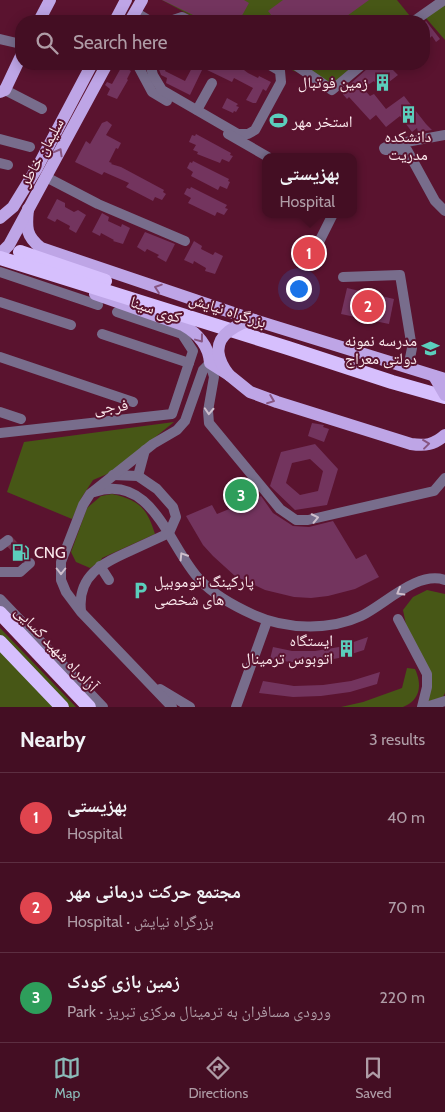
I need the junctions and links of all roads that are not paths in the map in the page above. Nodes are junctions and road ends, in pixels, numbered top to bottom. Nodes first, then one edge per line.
1 (50, 0) edge
2 (126, 0) edge
3 (142, 0) edge
4 (444, 0) edge
5 (42, 15) edge
6 (118, 15) edge
7 (134, 15) edge
8 (423, 15) edge
9 (0, 39) edge
10 (15, 43) edge
11 (15, 67) edge
12 (89, 70) edge
13 (105, 70) edge
14 (140, 70) edge
15 (152, 70) edge
16 (277, 70) edge
17 (303, 70) edge
18 (356, 70) edge
19 (212, 83) dead end
20 (2, 91) edge
21 (42, 109) dead end
22 (197, 110) junction
23 (445, 135) edge
24 (0, 140) edge
25 (30, 147) dead end
26 (262, 154) edge
27 (46, 177) junction
28 (13, 207) junction
29 (28, 209) junction
30 (445, 211) edge
31 (0, 212) edge
32 (0, 218) edge
33 (331, 218) edge
34 (19, 226) junction
35 (0, 236) edge
36 (186, 241) dead end
37 (20, 252) dead end
38 (0, 256) edge
39 (310, 260) dead end
40 (0, 272) edge
41 (45, 272) junction
42 (343, 277) dead end
43 (0, 302) edge
44 (98, 305) dead end
45 (117, 312) dead end
46 (254, 320) junction
47 (71, 325) dead end
48 (102, 334) dead end
49 (0, 357) edge
50 (189, 363) junction
51 (210, 363) junction
52 (408, 368) junction
53 (229, 375) junction
54 (439, 377) edge
55 (445, 387) edge
56 (445, 396) edge
57 (134, 402) dead end
58 (0, 412) edge
59 (21, 419) dead end
60 (0, 433) edge
61 (445, 435) edge
62 (145, 450) junction
63 (113, 475) junction
64 (138, 476) junction
65 (445, 478) edge
66 (90, 494) junction
67 (169, 533) junction
68 (30, 563) dead end
69 (100, 566) junction
70 (0, 572) edge
71 (109, 580) dead end
72 (445, 580) edge
73 (0, 599) edge
74 (81, 612) junction
75 (0, 613) edge
76 (398, 619) dead end
77 (267, 621) junction
78 (0, 642) edge
79 (147, 680) junction
80 (445, 701) edge
81 (59, 705) edge
82 (89, 707) edge
83 (103, 707) edge
84 (172, 707) edge
85 (190, 707) edge
86 (236, 707) edge
87 (422, 707) edge
88 (426, 707) edge

1 - 5 main road
2 - 6 main road
3 - 7 main road
4 - 8 street
9 - 10 street
11 - 20 main road
12 - 28 main road, سلیمان خاطر
27 -> 13 main road, سلیمان خاطر
14 - 26 street
15 - 22 street
16 - 22 street
17 - 18 street
19 - 22 street
20 - 21 street
23 - 30 street
24 - 25 street
27 - 29 main road, سلیمان خاطر
27 - 36 street
28 - 31 main road
28 - 32 main road, سلیمان خاطر
29 - 34 main road, سلیمان خاطر
46 -> 29 main road
33 - 39 street
34 - 35 main road
34 - 38 main road, سلیمان خاطر
37 - 55 highway, بزرگراه نیایش
38 - 41 highway, بزرگراه نیایش
40 - 44 street
41 -> 51 main road
41 - 56 highway, بزرگراه نیایش
42 - 52 street
43 - 47 street
45 - 50 street, کوی سینا
46 - 52 main road
46 - 53 main road, bridge
48 - 50 street
49 - 57 street
50 - 60 street, فرجی
51 - 53 main road
51 - 62 street
51 -> 65 street
52 - 54 main road
53 -> 61 main road
54 - 56 main road, bridge
58 - 59 street
62 - 63 street
62 - 64 street
63 - 64 street
63 - 66 street
64 - 67 street
66 - 67 street
66 -> 74 street
67 - 69 street
77 -> 67 street
68 - 70 street
69 - 71 street
69 - 74 street
72 -> 77 street
73 - 83 street
74 - 79 street
75 - 82 highway, آزادراه شهید کسایی
76 - 87 street
77 - 86 street
78 - 81 highway
79 - 84 street
79 - 85 street
80 - 88 street

